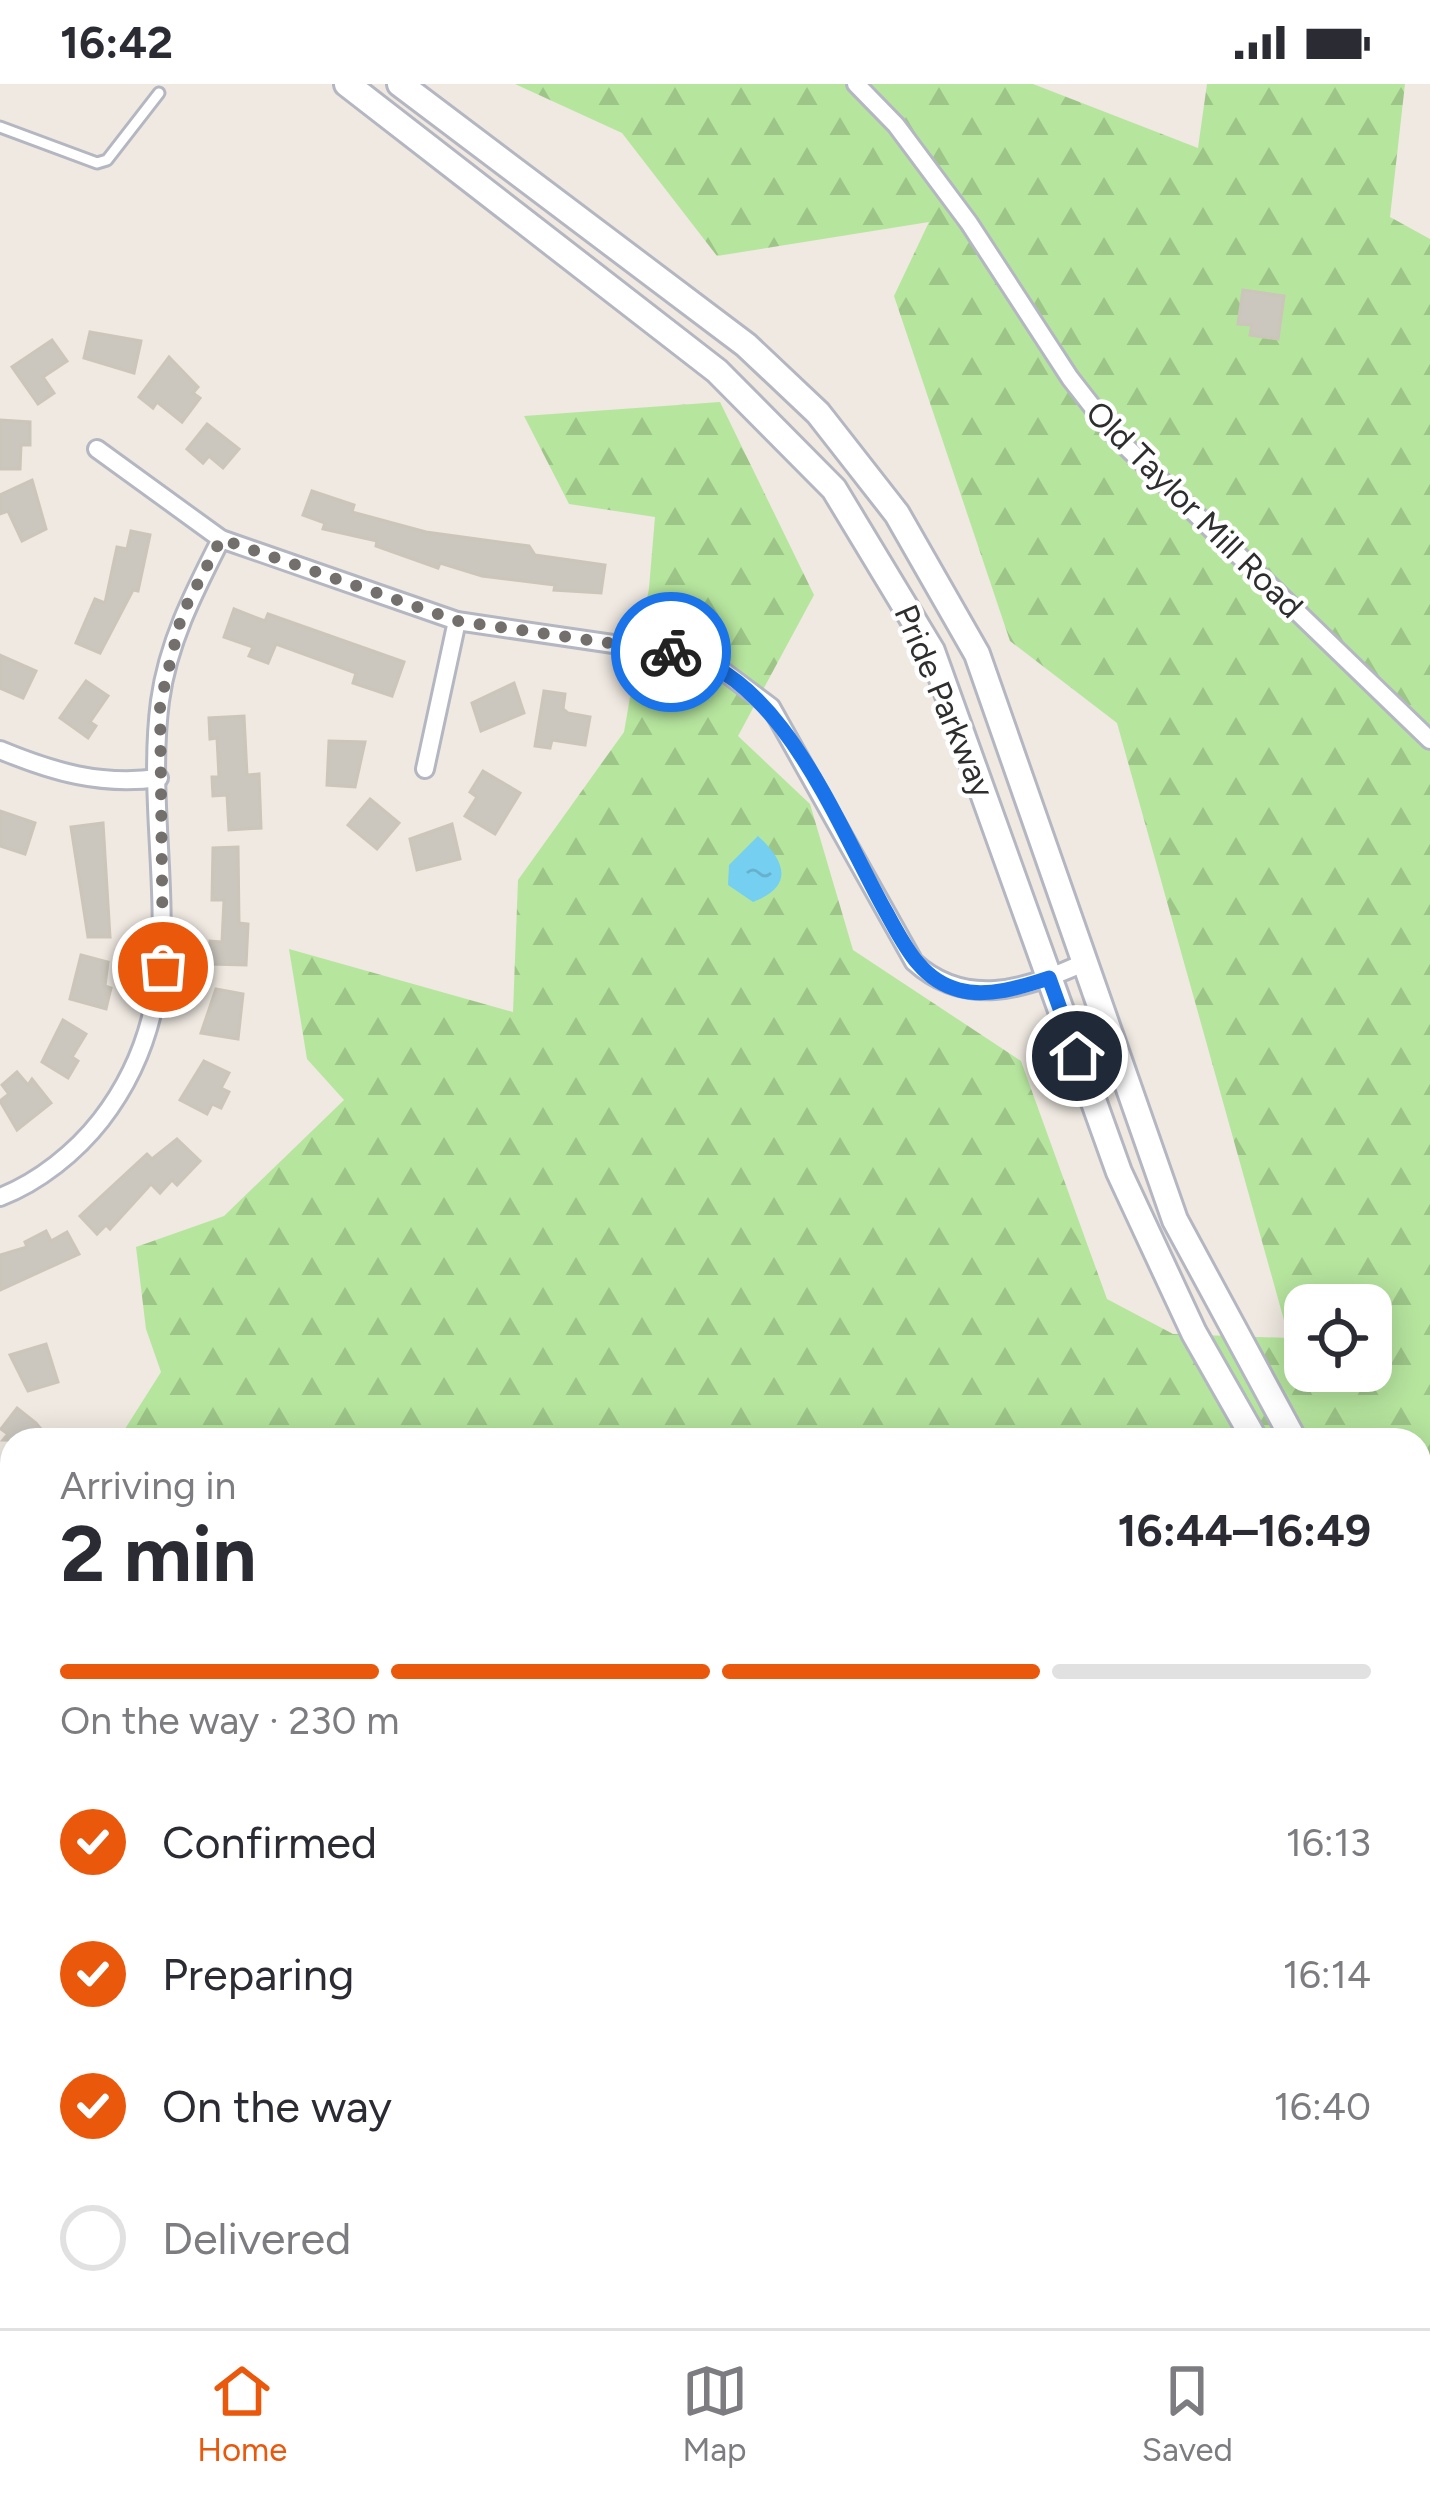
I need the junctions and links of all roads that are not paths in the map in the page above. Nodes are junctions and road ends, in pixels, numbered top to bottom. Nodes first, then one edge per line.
1 (347, 84) edge
2 (400, 84) edge
3 (856, 84) edge
4 (159, 92) dead end
5 (0, 127) edge
6 (97, 449) dead end
7 (221, 539) junction
8 (458, 621) junction
9 (1430, 740) edge
10 (0, 750) edge
11 (425, 769) dead end
12 (158, 778) junction
13 (1081, 964) junction
14 (1049, 978) junction
15 (0, 1197) edge
16 (1248, 1428) edge
17 (1288, 1428) edge

1 - 14 main road, Pride Parkway
2 - 13 main road, Pride Parkway
3 - 9 street, Old Taylor Mill Road
4 - 5 lane
6 - 7 street
7 - 8 street
7 - 12 street
8 - 11 street
8 - 14 street
10 - 12 street
12 - 15 street
13 - 14 street
13 - 17 main road, Pride Parkway
14 - 16 main road, Pride Parkway

